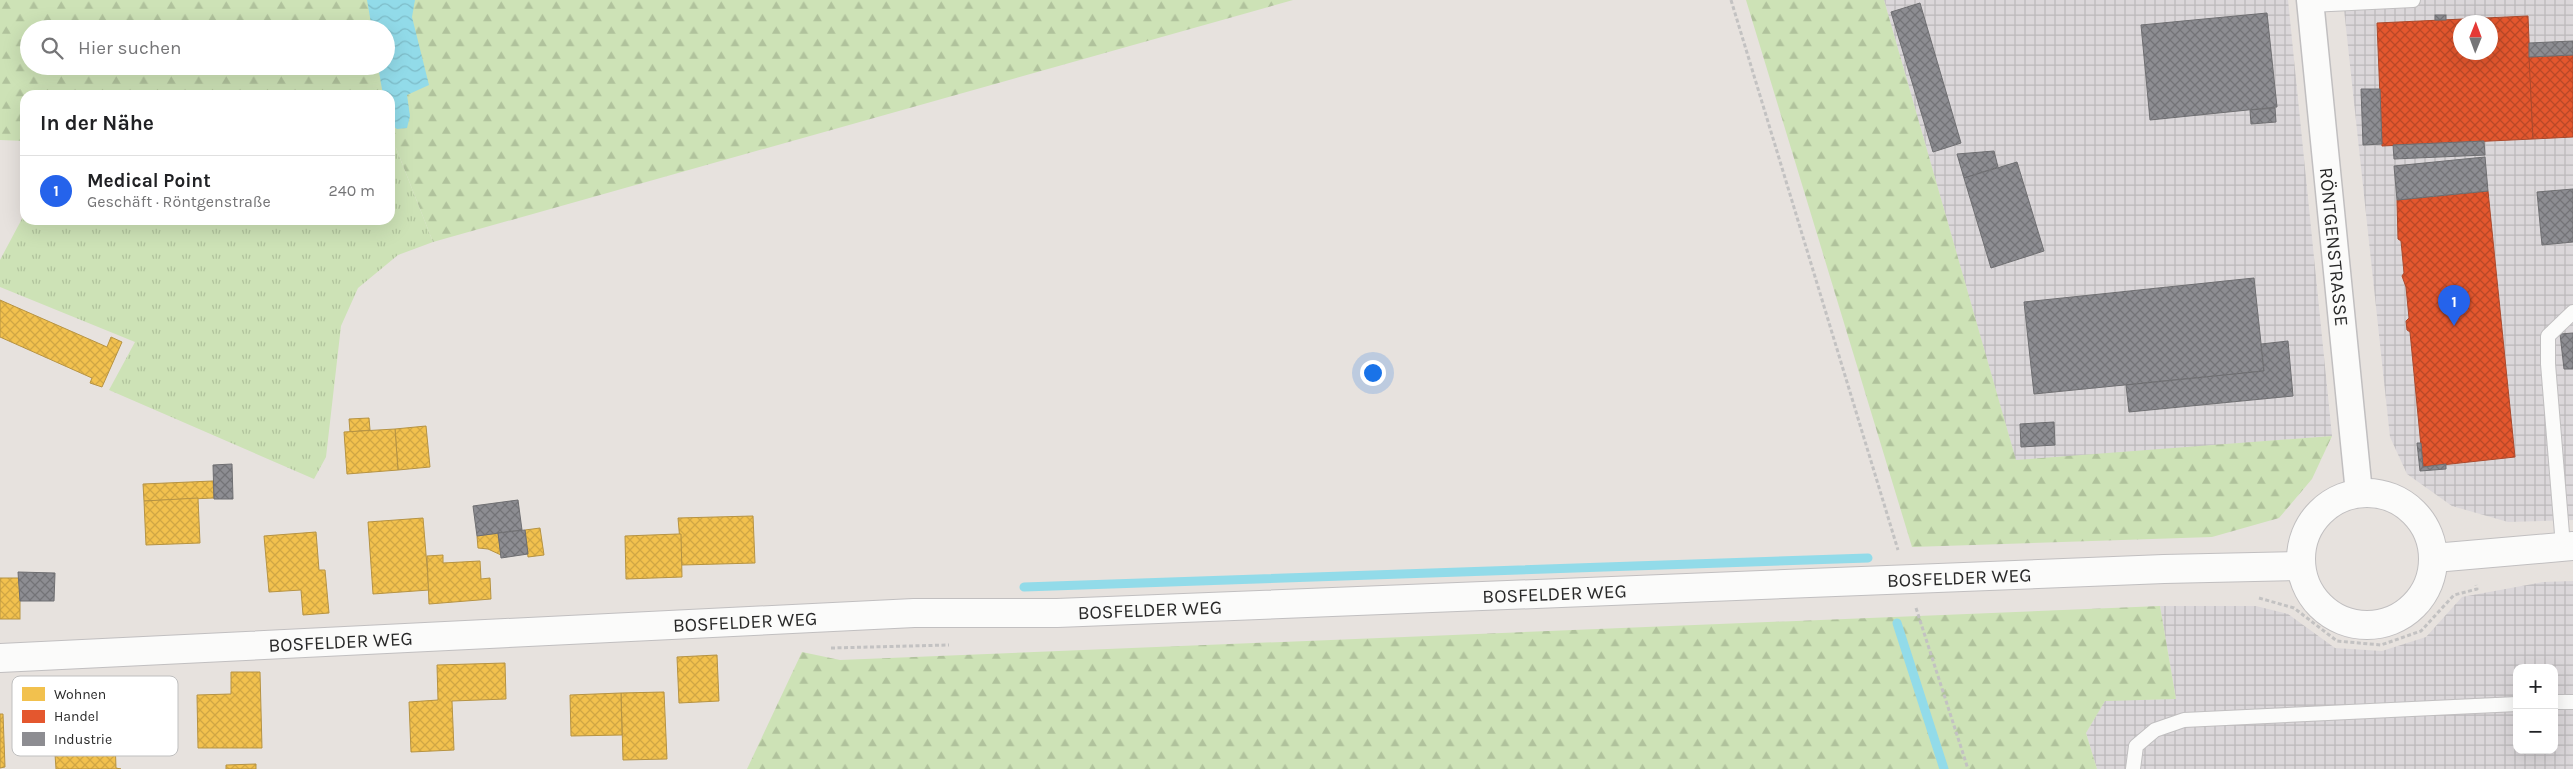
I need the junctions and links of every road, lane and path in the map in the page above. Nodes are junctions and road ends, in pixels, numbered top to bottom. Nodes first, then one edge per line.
1 (1731, 0) edge
2 (2414, 0) edge
3 (2310, 2) edge
4 (2573, 312) edge
5 (2359, 493) junction
6 (2568, 546) edge
7 (2470, 554) junction
8 (2434, 558) junction
9 (2301, 566) junction
10 (1907, 580) junction
11 (2258, 598) dead end
12 (1916, 608) junction
13 (1926, 608) dead end
14 (1906, 609) dead end
15 (826, 644) dead end
16 (953, 645) dead end
17 (0, 658) edge
18 (2558, 702) edge
19 (2573, 702) edge
20 (2513, 704) edge
21 (1968, 769) edge
22 (2133, 769) edge

1 - 10 path
2 - 3 lane
3 - 5 street, RÖNTGENSTRASSE
4 - 6 lane
5 - 8 street
5 - 9 street
6 - 7 street
7 - 8 street
7 - 11 path
8 - 9 street
9 - 10 street, BOSFELDER WEG
10 - 12 path
10 - 17 street, BOSFELDER WEG
12 - 13 path
12 - 14 path
12 - 21 path
15 - 16 path
18 - 19 lane
20 - 22 lane

